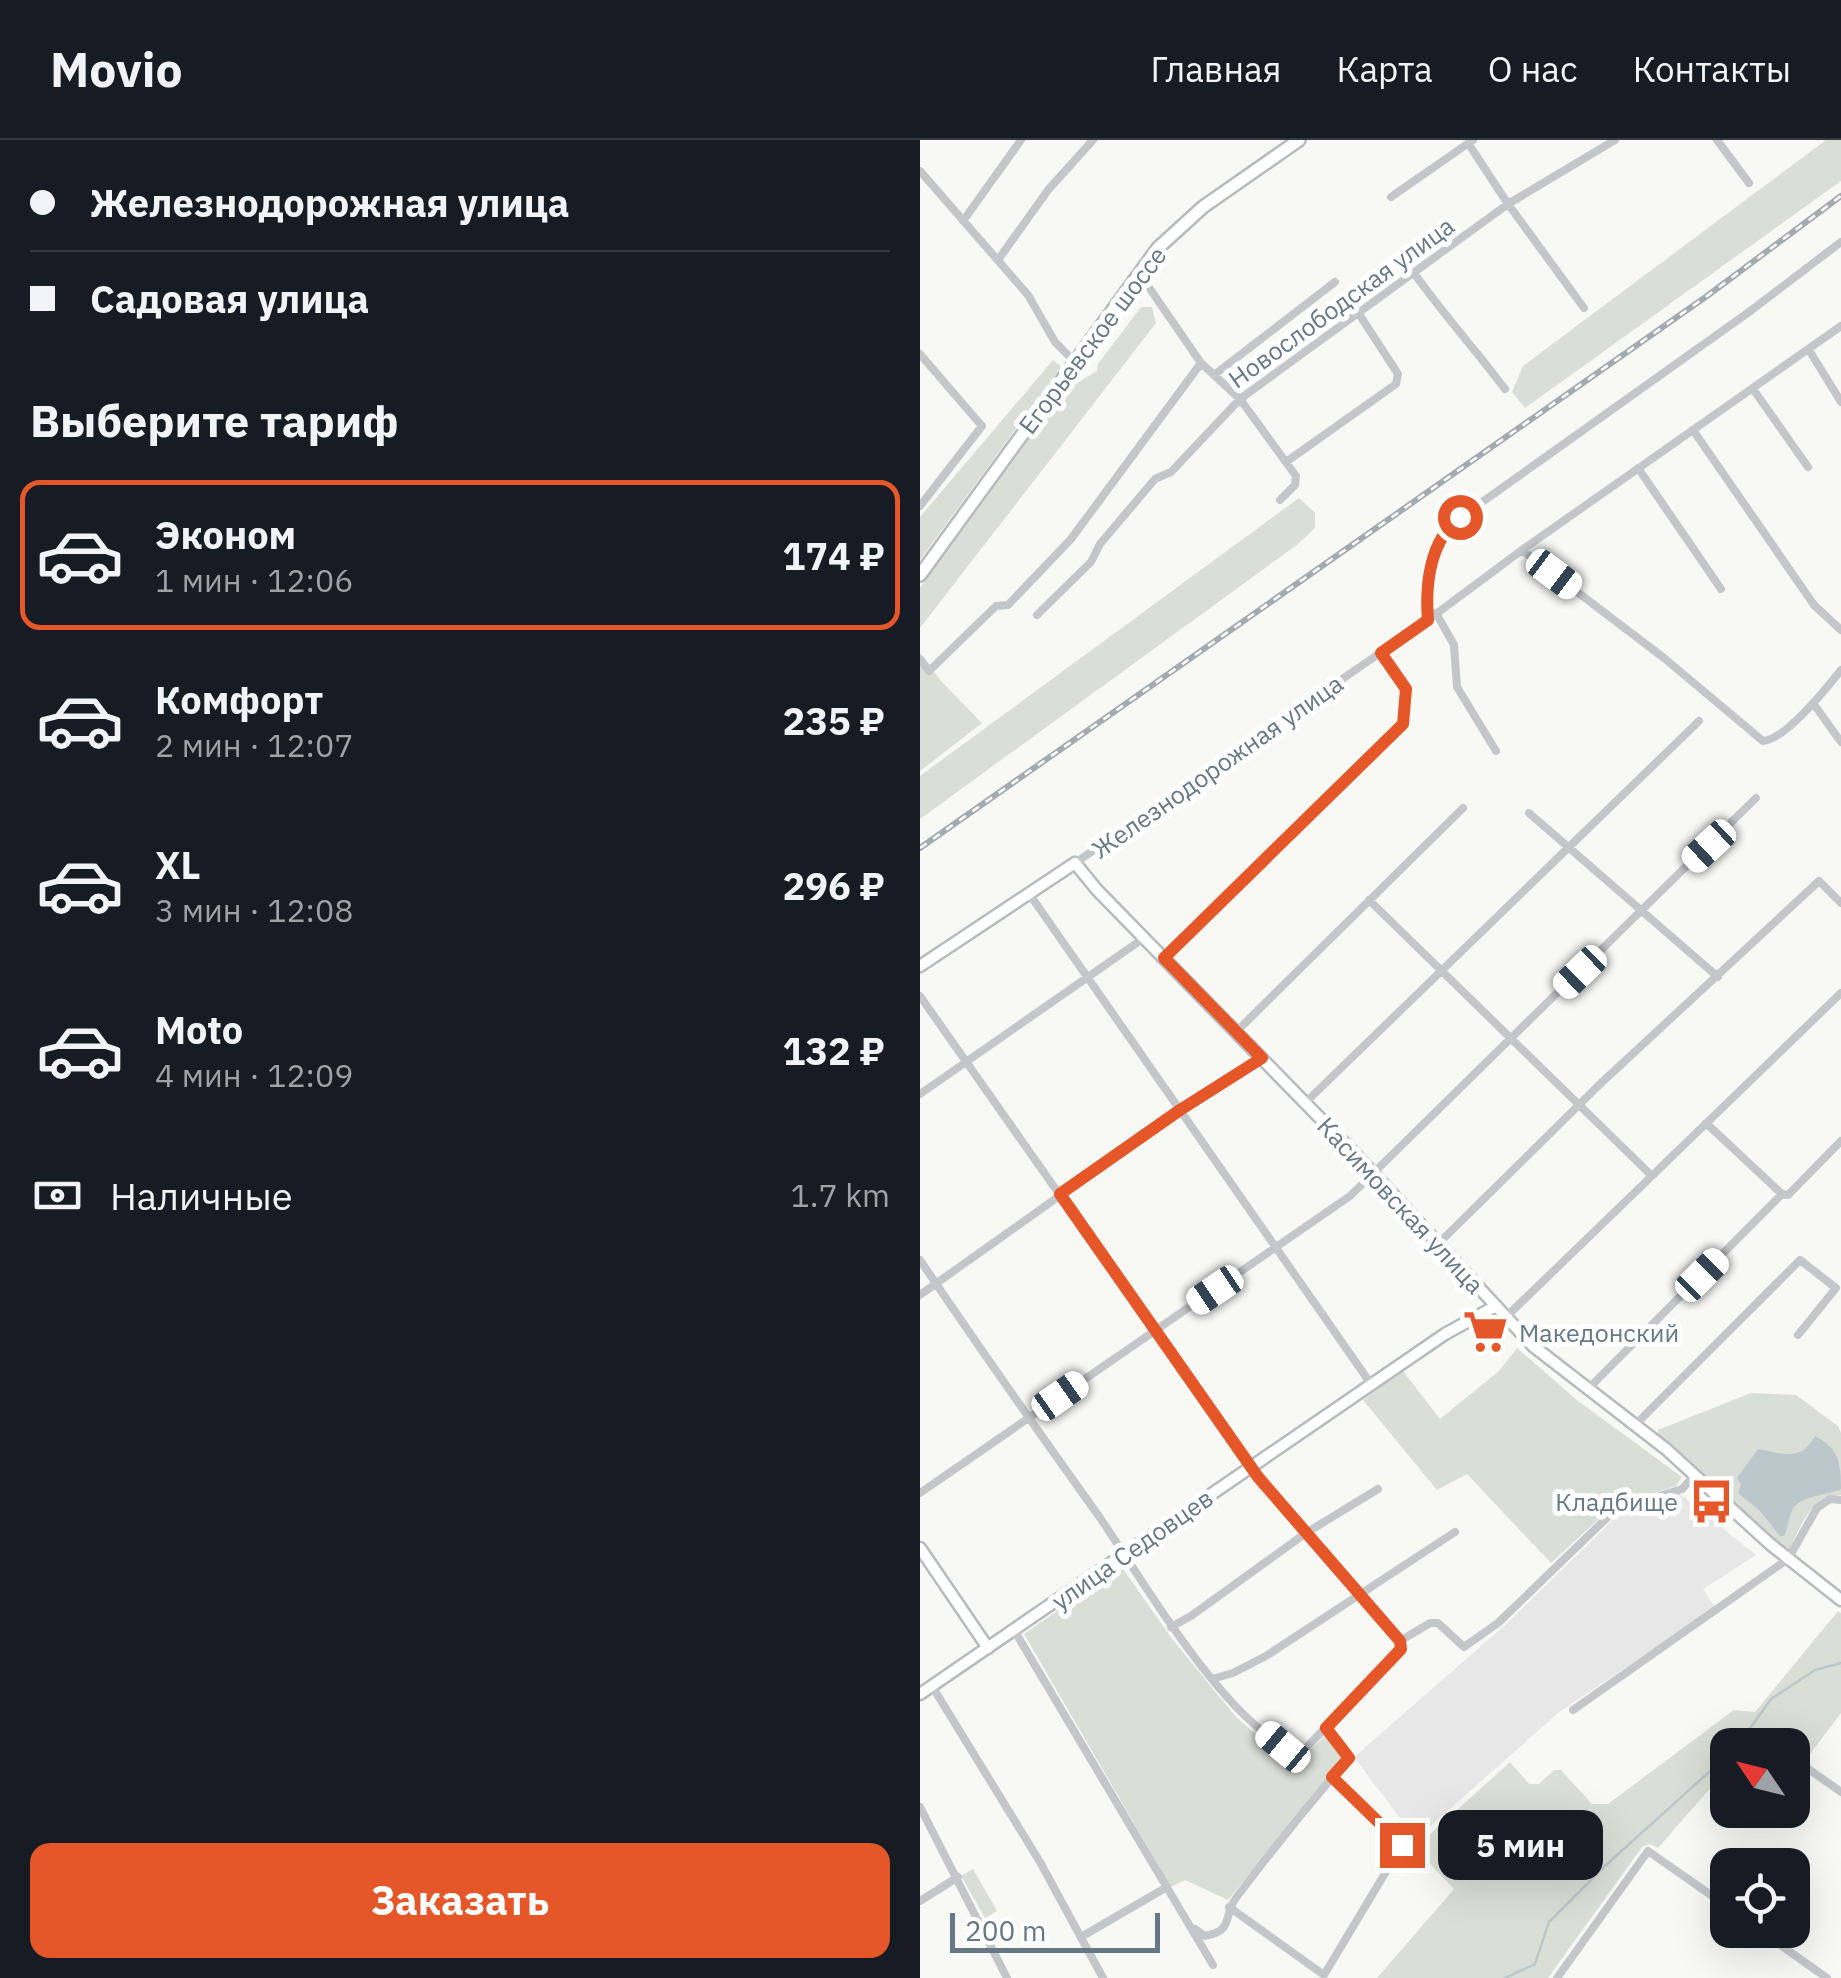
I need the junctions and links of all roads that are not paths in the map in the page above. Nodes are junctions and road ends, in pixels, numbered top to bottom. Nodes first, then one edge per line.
1 (1021, 140) edge
2 (1093, 140) edge
3 (1299, 140) edge
4 (1590, 140) edge
5 (1615, 140) edge
6 (1716, 140) edge
7 (1471, 142) edge
8 (1598, 152) junction
9 (920, 171) edge
10 (1749, 182) dead end
11 (1392, 197) dead end
12 (1508, 204) junction
13 (963, 220) junction
14 (1841, 242) edge
15 (998, 260) junction
16 (1139, 273) junction
17 (1414, 273) junction
18 (1335, 282) dead end
19 (1584, 308) dead end
20 (1358, 314) junction
21 (1841, 326) edge
22 (1809, 350) junction
23 (920, 354) edge
24 (1075, 362) junction
25 (1201, 363) junction
26 (1214, 375) junction
27 (1505, 389) dead end
28 (1753, 389) junction
29 (1240, 399) junction
30 (1841, 402) edge
31 (1692, 430) junction
32 (1286, 462) junction
33 (1808, 467) dead end
34 (1638, 468) junction
35 (1280, 500) dead end
36 (920, 506) edge
37 (1522, 550) junction
38 (920, 575) edge
39 (1721, 589) dead end
40 (1436, 613) junction
41 (1037, 615) dead end
42 (1428, 620) junction
43 (1839, 626) edge
44 (1381, 653) junction
45 (920, 659) edge
46 (1841, 670) edge
47 (1812, 703) junction
48 (1700, 721) dead end
49 (1841, 742) edge
50 (1496, 750) dead end
51 (1756, 798) dead end
52 (1464, 808) dead end
53 (1530, 813) dead end
54 (1567, 848) junction
55 (1076, 863) junction
56 (1028, 892) junction
57 (1368, 900) junction
58 (1841, 903) edge
59 (1642, 910) junction
60 (1144, 938) junction
61 (1164, 958) junction
62 (920, 966) edge
63 (1441, 970) junction
64 (1090, 978) junction
65 (1718, 978) junction
66 (1841, 992) edge
67 (920, 996) edge
68 (1236, 1032) junction
69 (1510, 1039) junction
70 (1262, 1058) junction
71 (967, 1063) junction
72 (920, 1094) edge
73 (1304, 1102) junction
74 (1577, 1106) junction
75 (1180, 1110) junction
76 (1706, 1123) junction
77 (1841, 1141) edge
78 (1374, 1174) junction
79 (1652, 1176) junction
80 (1060, 1194) junction
81 (1782, 1194) junction
82 (1438, 1244) junction
83 (1276, 1249) junction
84 (920, 1260) edge
85 (936, 1284) junction
86 (1838, 1285) edge
87 (920, 1295) edge
88 (1496, 1306) junction
89 (1506, 1317) junction
90 (1155, 1331) junction
91 (1798, 1335) dead end
92 (1371, 1384) junction
93 (1587, 1390) junction
94 (1029, 1418) junction
95 (1635, 1425) junction
96 (1252, 1467) junction
97 (1695, 1475) junction
98 (1378, 1489) dead end
99 (920, 1493) edge
100 (1841, 1500) edge
101 (1455, 1532) dead end
102 (1306, 1533) junction
103 (920, 1548) edge
104 (1126, 1554) junction
105 (1788, 1559) junction
106 (1359, 1596) junction
107 (1841, 1600) edge
108 (1171, 1627) junction
109 (1014, 1630) junction
110 (1400, 1641) junction
111 (988, 1648) junction
112 (1212, 1679) junction
113 (932, 1686) junction
114 (920, 1694) edge
115 (1573, 1710) dead end
116 (1326, 1728) junction
117 (1810, 1770) edge
118 (1332, 1777) junction
119 (1841, 1792) edge
120 (920, 1807) edge
121 (958, 1877) junction
122 (1167, 1887) junction
123 (1710, 1894) edge
124 (920, 1901) edge
125 (1229, 1907) junction
126 (1192, 1928) junction
127 (1081, 1936) junction
128 (1785, 1948) edge
129 (1214, 1965) dead end
130 (1323, 1977) edge
131 (1007, 1978) edge
132 (1102, 1978) edge
133 (1557, 1978) edge
134 (1827, 1978) edge

1 - 13 street
2 - 15 street
3 - 16 main road, Егорьевское шоссе
4 - 8 street
5 - 8 street, Новослободская улица
6 - 10 street
7 - 11 street
7 - 12 street
8 - 12 street, Новослободская улица
9 - 13 street
12 - 17 street, Новослободская улица
12 - 19 street
13 - 15 street
14 - 42 street
15 - 24 street
16 - 24 main road, Егорьевское шоссе
16 - 25 street
17 - 20 street, Новослободская улица
17 - 27 street
18 - 26 street
20 - 29 street, Новослободская улица
20 - 32 street
21 - 22 street, Железнодорожная улица
22 - 28 street, Железнодорожная улица
22 - 30 street
23 - 36 street
24 - 38 main road, Егорьевское шоссе
25 - 26 street
25 - 45 street
26 - 29 street
28 - 31 street, Железнодорожная улица
28 - 33 street
29 - 32 street
29 - 41 street, Новослободская улица
31 - 34 street, Железнодорожная улица
31 - 43 street
32 - 35 street
34 - 37 street, Железнодорожная улица
34 - 39 street
37 - 40 street, Железнодорожная улица
37 - 47 street
40 - 42 street, Железнодорожная улица
40 - 50 street
42 - 44 street, Железнодорожная улица
44 - 55 street, Железнодорожная улица
44 - 61 street
46 - 47 street
47 - 49 street
48 - 54 street
51 - 59 street
52 - 57 street
53 - 54 street
54 - 59 street
54 - 63 street
55 - 56 main road, Железнодорожная улица
55 - 60 main road, Касимовская улица
56 - 62 main road, Железнодорожная улица
56 - 64 street
57 - 63 street
57 - 68 street
58 - 65 street
59 - 65 street
59 - 69 street
60 - 61 main road, Касимовская улица
60 - 64 street
61 - 68 main road, Касимовская улица
63 - 69 street
63 - 73 street
64 - 71 street
64 - 75 street
65 - 74 street
66 - 76 street
67 - 71 street
68 - 70 main road, Касимовская улица
69 - 74 street
69 - 78 street
70 - 73 main road, Касимовская улица
70 - 75 street
71 - 72 street
71 - 80 street
73 - 78 main road, Касимовская улица
74 - 79 street
74 - 82 street
75 - 80 street
75 - 83 street
76 - 79 street
76 - 81 street
77 - 81 street
78 - 82 main road, Касимовская улица
78 - 83 street
79 - 89 street
80 - 85 street
80 - 90 street
81 - 93 street
82 - 88 main road, Касимовская улица
83 - 90 street
83 - 92 street
84 - 85 street
85 - 87 street
85 - 94 street
86 - 91 street
86 - 95 street
88 - 89 main road, Касимовская улица
88 - 92 main road, улица Седовцев
89 - 93 main road, Касимовская улица
90 - 94 street
90 - 96 street
92 - 96 main road, улица Седовцев
93 - 95 main road, Касимовская улица
94 - 99 street
94 - 104 street
95 - 97 main road, Касимовская улица
96 - 102 street
96 - 104 main road, улица Седовцев
97 - 105 main road, Касимовская улица
97 - 110 street
98 - 102 street
100 - 105 street
101 - 106 street
102 - 106 street
102 - 108 street
103 - 111 main road
104 - 108 street
104 - 109 main road, улица Седовцев
105 - 107 main road, Касимовская улица
105 - 115 street
106 - 110 street
106 - 112 street
108 - 112 street
109 - 111 main road, улица Седовцев
109 - 122 street
110 - 116 street
111 - 113 main road, улица Седовцев
112 - 116 street
113 - 114 main road, улица Седовцев
113 - 127 street
116 - 118 street
117 - 119 street
118 - 125 street
118 - 130 street
120 - 121 street
121 - 124 street
121 - 131 street
122 - 126 street
122 - 127 street
123 - 133 street
125 - 126 street
125 - 130 street
126 - 129 street
127 - 132 street
128 - 134 street

